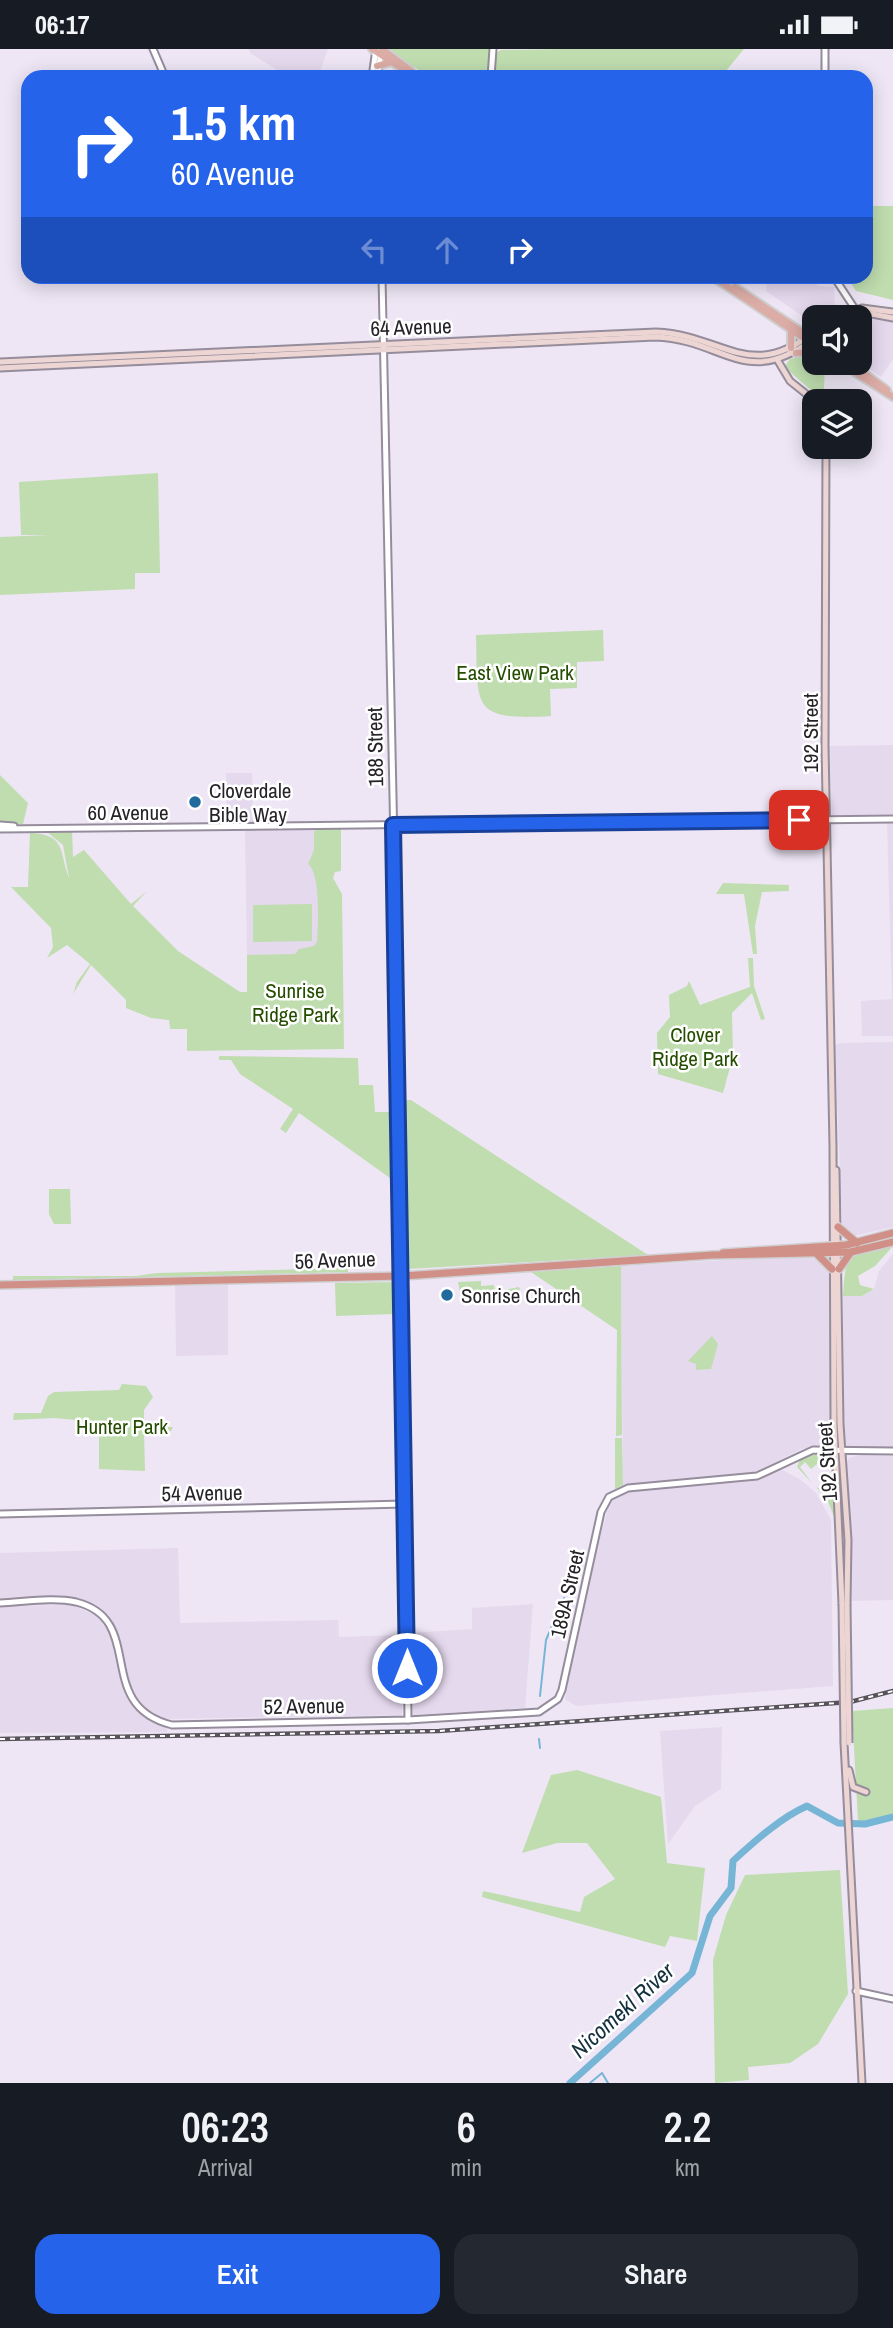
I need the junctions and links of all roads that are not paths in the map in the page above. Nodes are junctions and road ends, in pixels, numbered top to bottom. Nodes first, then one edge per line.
1 (494, 49) edge
2 (825, 49) edge
3 (378, 50) edge
4 (154, 52) edge
5 (393, 59) junction
6 (377, 67) junction
7 (162, 70) edge
8 (375, 70) edge
9 (376, 70) edge
10 (406, 70) edge
11 (491, 70) edge
12 (825, 70) edge
13 (382, 284) edge
14 (723, 284) edge
15 (727, 284) edge
16 (839, 284) edge
17 (852, 305) edge
18 (872, 308) edge
19 (872, 314) edge
20 (892, 315) edge
21 (791, 331) junction
22 (802, 333) edge
23 (802, 335) edge
24 (664, 338) junction
25 (695, 338) junction
26 (491, 339) junction
27 (484, 345) junction
28 (802, 345) edge
29 (383, 346) junction
30 (296, 348) junction
31 (794, 351) junction
32 (802, 351) edge
33 (271, 355) junction
34 (778, 361) junction
35 (0, 362) edge
36 (0, 367) edge
37 (860, 375) edge
38 (869, 375) edge
39 (802, 390) edge
40 (893, 395) edge
41 (826, 459) edge
42 (826, 819) junction
43 (893, 819) edge
44 (393, 825) junction
45 (0, 827) edge
46 (833, 1146) junction
47 (838, 1227) junction
48 (893, 1233) edge
49 (893, 1242) edge
50 (857, 1243) junction
51 (836, 1249) junction
52 (852, 1252) junction
53 (816, 1254) junction
54 (712, 1255) junction
55 (836, 1269) junction
56 (402, 1276) junction
57 (0, 1285) edge
58 (839, 1451) junction
59 (893, 1451) edge
60 (404, 1504) junction
61 (839, 1511) junction
62 (0, 1514) edge
63 (848, 1540) junction
64 (0, 1603) edge
65 (845, 1604) junction
66 (558, 1699) joint
67 (408, 1720) junction
68 (847, 1743) junction
69 (848, 1756) junction
70 (846, 1775) junction
71 (866, 1792) dead end
72 (856, 1991) junction
73 (893, 1999) edge
74 (862, 2083) edge

1 - 11 street
2 - 12 street
3 - 5 main road
3 - 6 street
3 - 8 street
4 - 7 street
5 - 6 main road
5 - 10 main road
6 - 9 street
13 - 29 street, 188 Street
14 - 21 main road
15 - 22 main road
16 - 17 street
18 - 20 main road
19 - 20 main road
21 - 23 main road
21 - 31 main road
24 - 25 main road
24 - 27 main road, 64 Avenue
24 - 34 main road, 64 Avenue
25 - 26 main road, 64 Avenue
25 - 31 main road, 64 Avenue
26 - 27 main road
26 - 29 main road, 64 Avenue
27 - 29 main road, 64 Avenue
28 - 31 main road, 64 Avenue
29 - 30 main road, 64 Avenue
29 - 33 main road
29 - 44 street, 188 Street
30 - 33 main road
30 - 35 main road, 64 Avenue
31 - 32 main road
31 - 34 main road, 64 Avenue
33 - 36 main road
34 - 39 main road
37 - 40 main road
38 - 40 main road
41 - 42 main road, 192 Street
42 - 43 street, 60 Avenue
42 - 44 street, 60 Avenue
42 - 46 main road, 192 Street
44 - 45 street, 60 Avenue
44 - 56 street, 188 Street
46 - 47 main road, 192 Street
46 - 51 main road, 192 Street
47 - 50 highway
47 - 51 main road, 192 Street
48 - 50 highway
49 - 52 highway
50 - 51 highway
51 - 52 highway
51 - 53 highway, 56 Avenue
51 - 54 highway, 56 Avenue
51 - 55 main road, 192 Street
52 - 55 highway
53 - 54 highway, 56 Avenue
53 - 55 highway
54 - 56 highway, 56 Avenue
55 - 58 main road, 192 Street
56 - 57 highway, 56 Avenue
56 - 60 street, 188 Street
58 - 59 street
58 - 61 main road, 192 Street
58 - 63 main road, 192 Street
58 - 66 street, 189A Street
60 - 62 street, 54 Avenue
60 - 67 street, 188 Street
61 - 63 main road
61 - 65 main road, 192 Street
63 - 65 main road, 192 Street
64 - 67 street, 52 Avenue
65 - 68 main road, 192 Street, bridge
66 - 67 street, 52 Avenue
68 - 69 main road, 192 Street
68 - 70 main road, 192 Street
69 - 70 main road, 192 Street
69 - 71 main road
70 - 72 main road, 192 Street
72 - 73 street
72 - 74 main road, 192 Street

